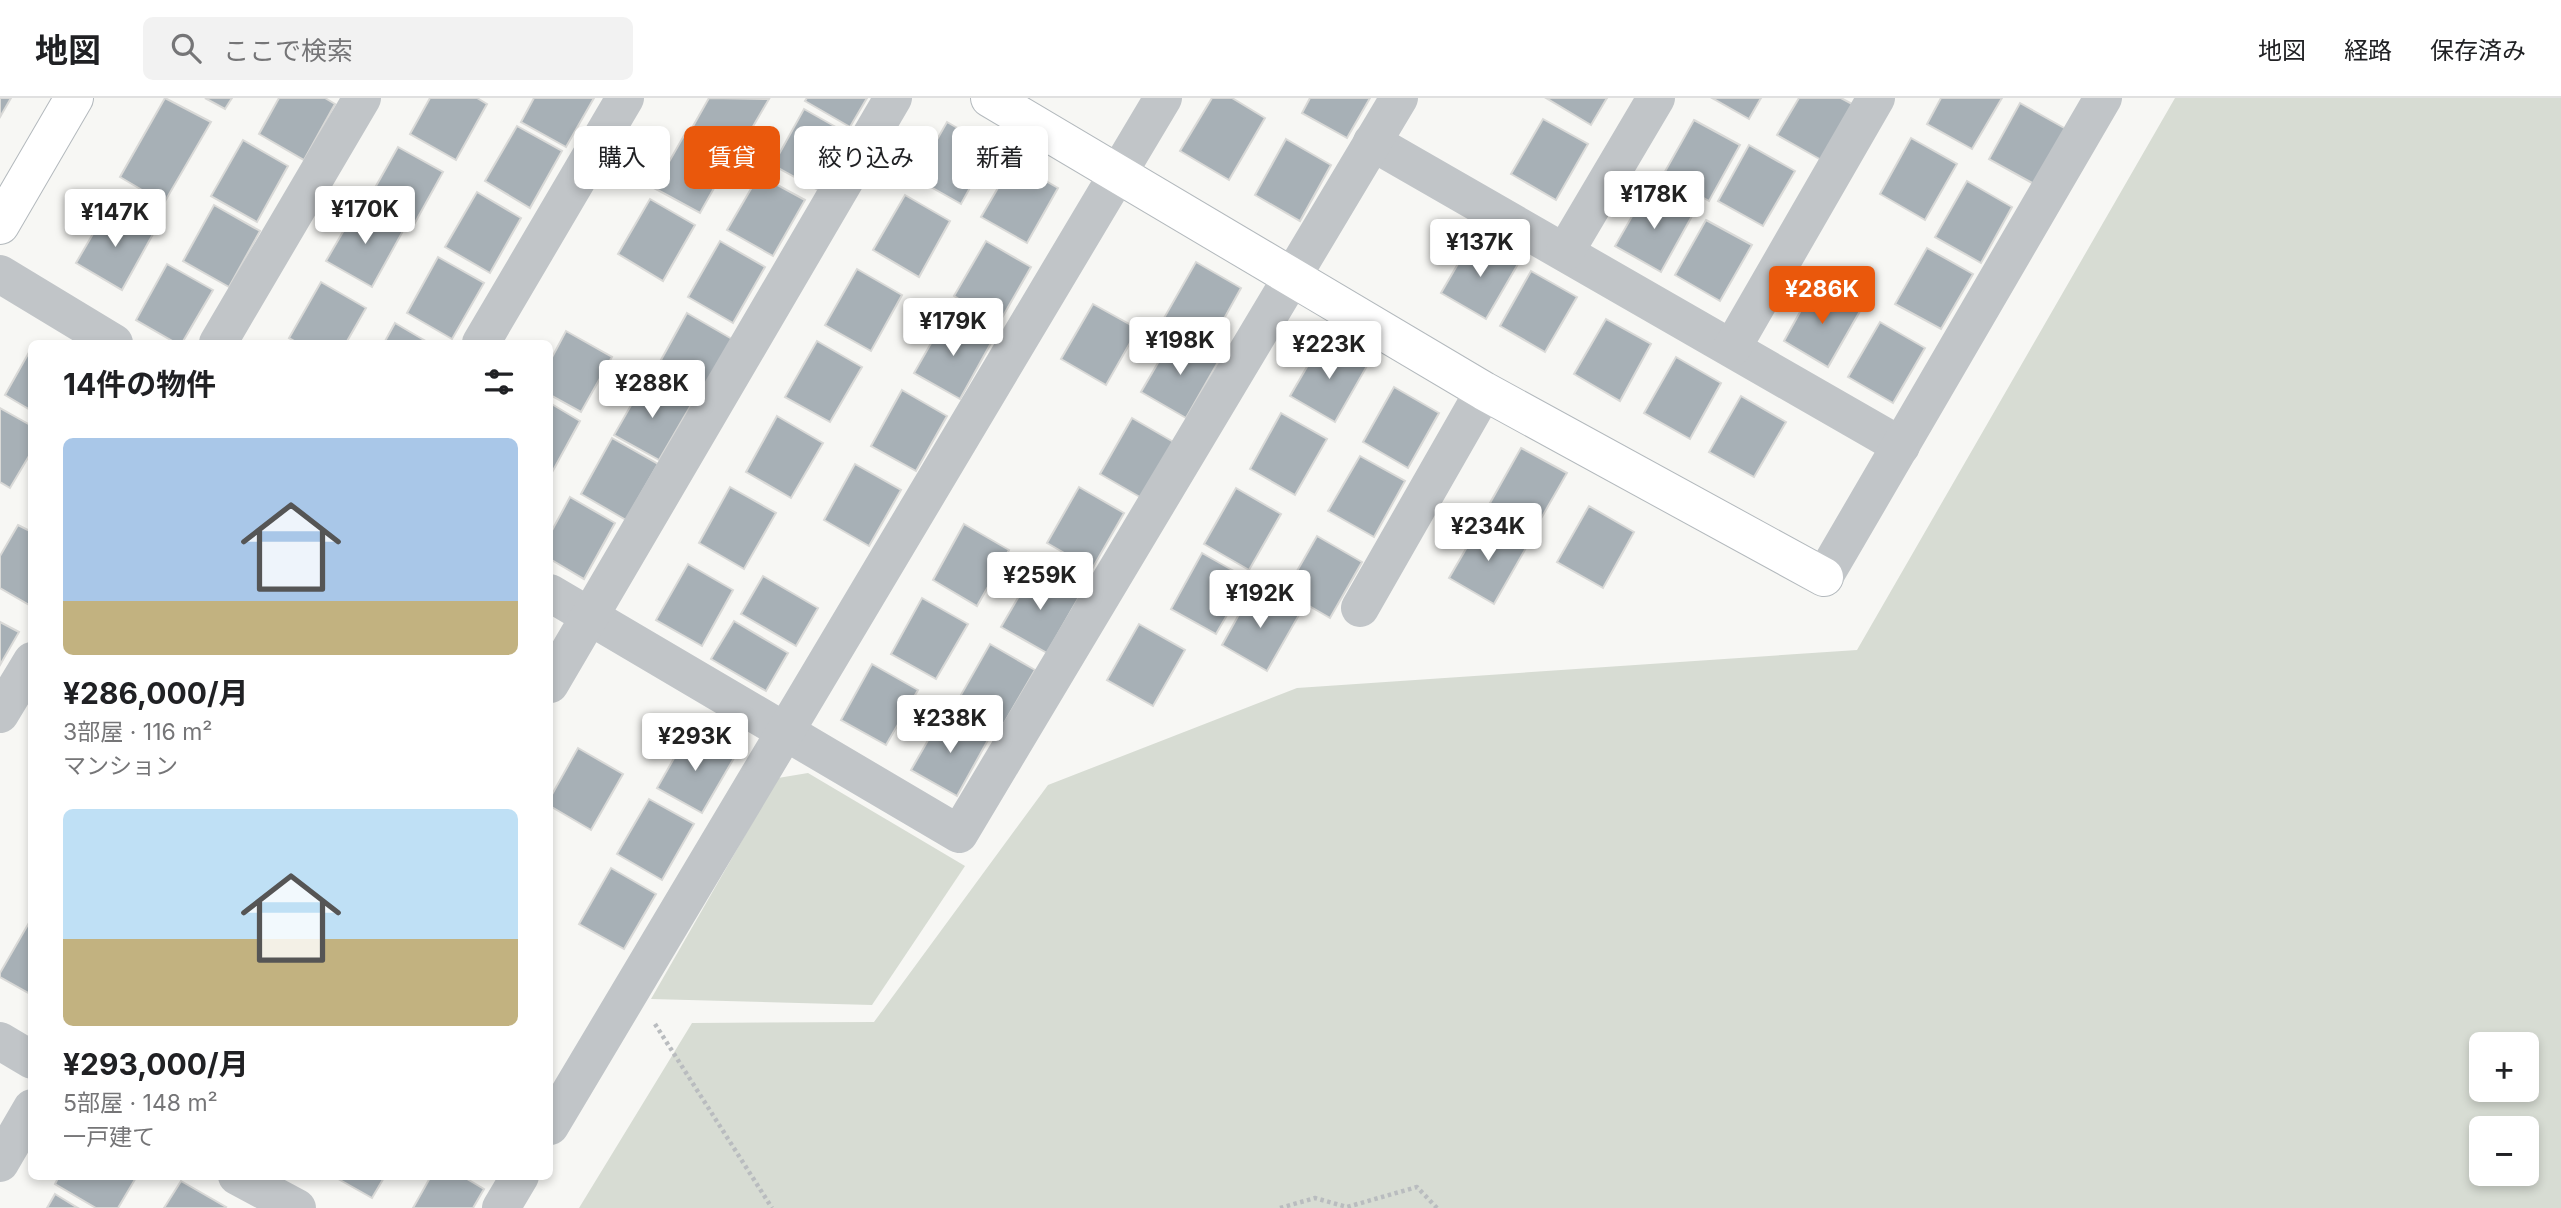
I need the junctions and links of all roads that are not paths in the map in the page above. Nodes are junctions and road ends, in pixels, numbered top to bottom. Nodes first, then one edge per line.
1 (74, 98) edge
2 (362, 98) edge
3 (625, 98) edge
4 (893, 98) edge
5 (990, 98) edge
6 (1163, 98) edge
7 (1399, 98) edge
8 (1656, 98) edge
9 (1876, 98) edge
10 (2103, 98) edge
11 (1372, 142) junction
12 (1118, 173) junction
13 (0, 225) edge
14 (1565, 252) junction
15 (0, 274) edge
16 (1291, 277) junction
17 (109, 340) edge
18 (220, 340) edge
19 (483, 340) edge
20 (1732, 348) junction
21 (1484, 391) junction
22 (1901, 446) junction
23 (553, 595) edge
24 (1360, 608) dead end
25 (589, 615) junction
26 (28, 668) edge
27 (553, 679) edge
28 (0, 715) edge
29 (784, 732) junction
30 (0, 1041) edge
31 (28, 1058) edge
32 (28, 1115) edge
33 (553, 1121) edge
34 (0, 1163) edge
35 (518, 1180) edge
36 (253, 1187) edge
37 (298, 1208) edge
38 (501, 1208) edge

1 - 13 street
2 - 18 street
3 - 19 street
4 - 25 street
5 - 12 street
6 - 12 street
7 - 11 street
8 - 14 street
9 - 20 street
10 - 22 street
11 - 14 street
11 - 16 street
12 - 16 street
12 - 29 street
14 - 20 street
15 - 17 street
16 - 21 street
16 - 29 street
20 - 22 street
21 - 22 street
21 - 24 street
23 - 25 street
25 - 27 street
25 - 29 street
26 - 28 street
29 - 33 street
30 - 31 street
32 - 34 street
35 - 38 street
36 - 37 street

